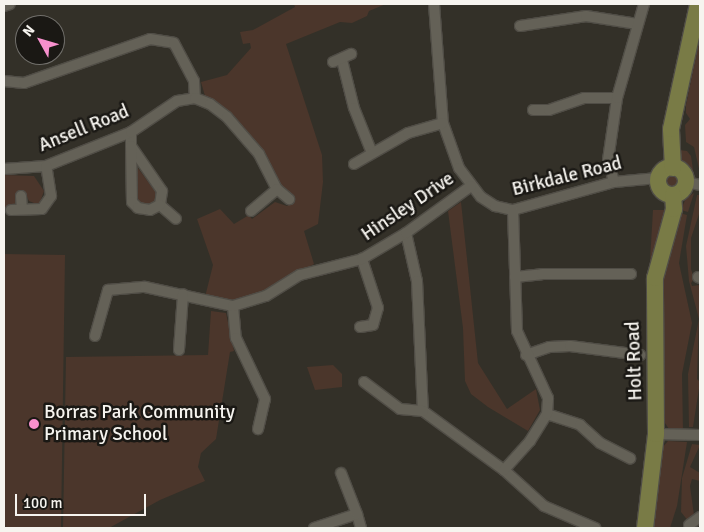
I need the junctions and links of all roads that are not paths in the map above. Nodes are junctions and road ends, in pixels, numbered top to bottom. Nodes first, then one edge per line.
1 (10, 4) edge
2 (434, 4) edge
3 (644, 4) edge
4 (698, 4) edge
5 (4, 6) edge
6 (637, 24) junction
7 (520, 26) dead end
8 (351, 54) dead end
9 (4, 81) edge
10 (195, 98) junction
11 (617, 98) junction
12 (533, 110) dead end
13 (443, 124) junction
14 (131, 132) junction
15 (131, 146) junction
16 (372, 153) junction
17 (354, 164) dead end
18 (46, 166) junction
19 (4, 168) edge
20 (673, 168) junction
21 (658, 178) junction
22 (614, 182) junction
23 (693, 184) edge
24 (471, 186) junction
25 (277, 189) junction
26 (673, 195) junction
27 (21, 196) dead end
28 (290, 199) dead end
29 (160, 205) junction
30 (22, 209) junction
31 (11, 210) dead end
32 (512, 210) junction
33 (251, 212) dead end
34 (176, 219) dead end
35 (406, 233) junction
36 (362, 259) junction
37 (625, 271) dead end
38 (515, 278) junction
39 (183, 294) junction
40 (233, 306) junction
41 (360, 327) dead end
42 (95, 336) dead end
43 (179, 350) dead end
44 (526, 355) junction
45 (640, 355) dead end
46 (378, 378) dead end
47 (364, 382) dead end
48 (374, 389) junction
49 (423, 410) junction
50 (547, 414) junction
51 (258, 429) dead end
52 (656, 434) junction
53 (700, 435) edge
54 (630, 458) dead end
55 (504, 470) junction
56 (342, 474) dead end
57 (357, 514) junction
58 (698, 514) edge
59 (689, 525) dead end
60 (314, 528) edge
61 (362, 528) edge
62 (595, 528) edge
63 (645, 528) edge

1 - 5 street
2 - 13 street, Birkdale Road
3 - 6 street
4 - 20 main road
6 - 7 street
6 - 11 street
8 - 16 street
9 - 10 street
10 - 14 street, Ansell Road
10 - 25 street
11 - 12 street
11 - 22 street
13 - 16 street
13 - 24 street, Birkdale Road
14 - 15 street
14 - 18 street, Ansell Road
15 - 29 street
15 - 29 street
16 - 17 street
18 - 19 street, Ansell Road
18 - 30 street
20 - 21 main road
20 - 23 main road
21 - 22 street, Birkdale Road
21 - 26 main road
22 - 32 street, Birkdale Road
23 - 26 main road
24 - 32 street, Birkdale Road
24 - 35 street, Hinsley Drive
25 - 28 street
25 - 33 street
26 - 52 main road, Holt Road
27 - 30 street
29 - 34 street
30 - 31 street
32 - 38 street
35 - 36 street, Hinsley Drive
35 - 49 street
36 - 40 street, Hinsley Drive
36 - 41 street
37 - 38 street
38 - 44 street
39 - 40 street
39 - 42 street
39 - 43 street
40 - 51 street
44 - 45 street
44 - 50 street
46 - 48 street
47 - 48 street
48 - 49 street
49 - 55 street
50 - 54 street
50 - 55 street
52 - 53 street
52 - 63 main road, Holt Road
55 - 62 street
56 - 57 street
57 - 60 street
57 - 61 street
58 - 59 street

